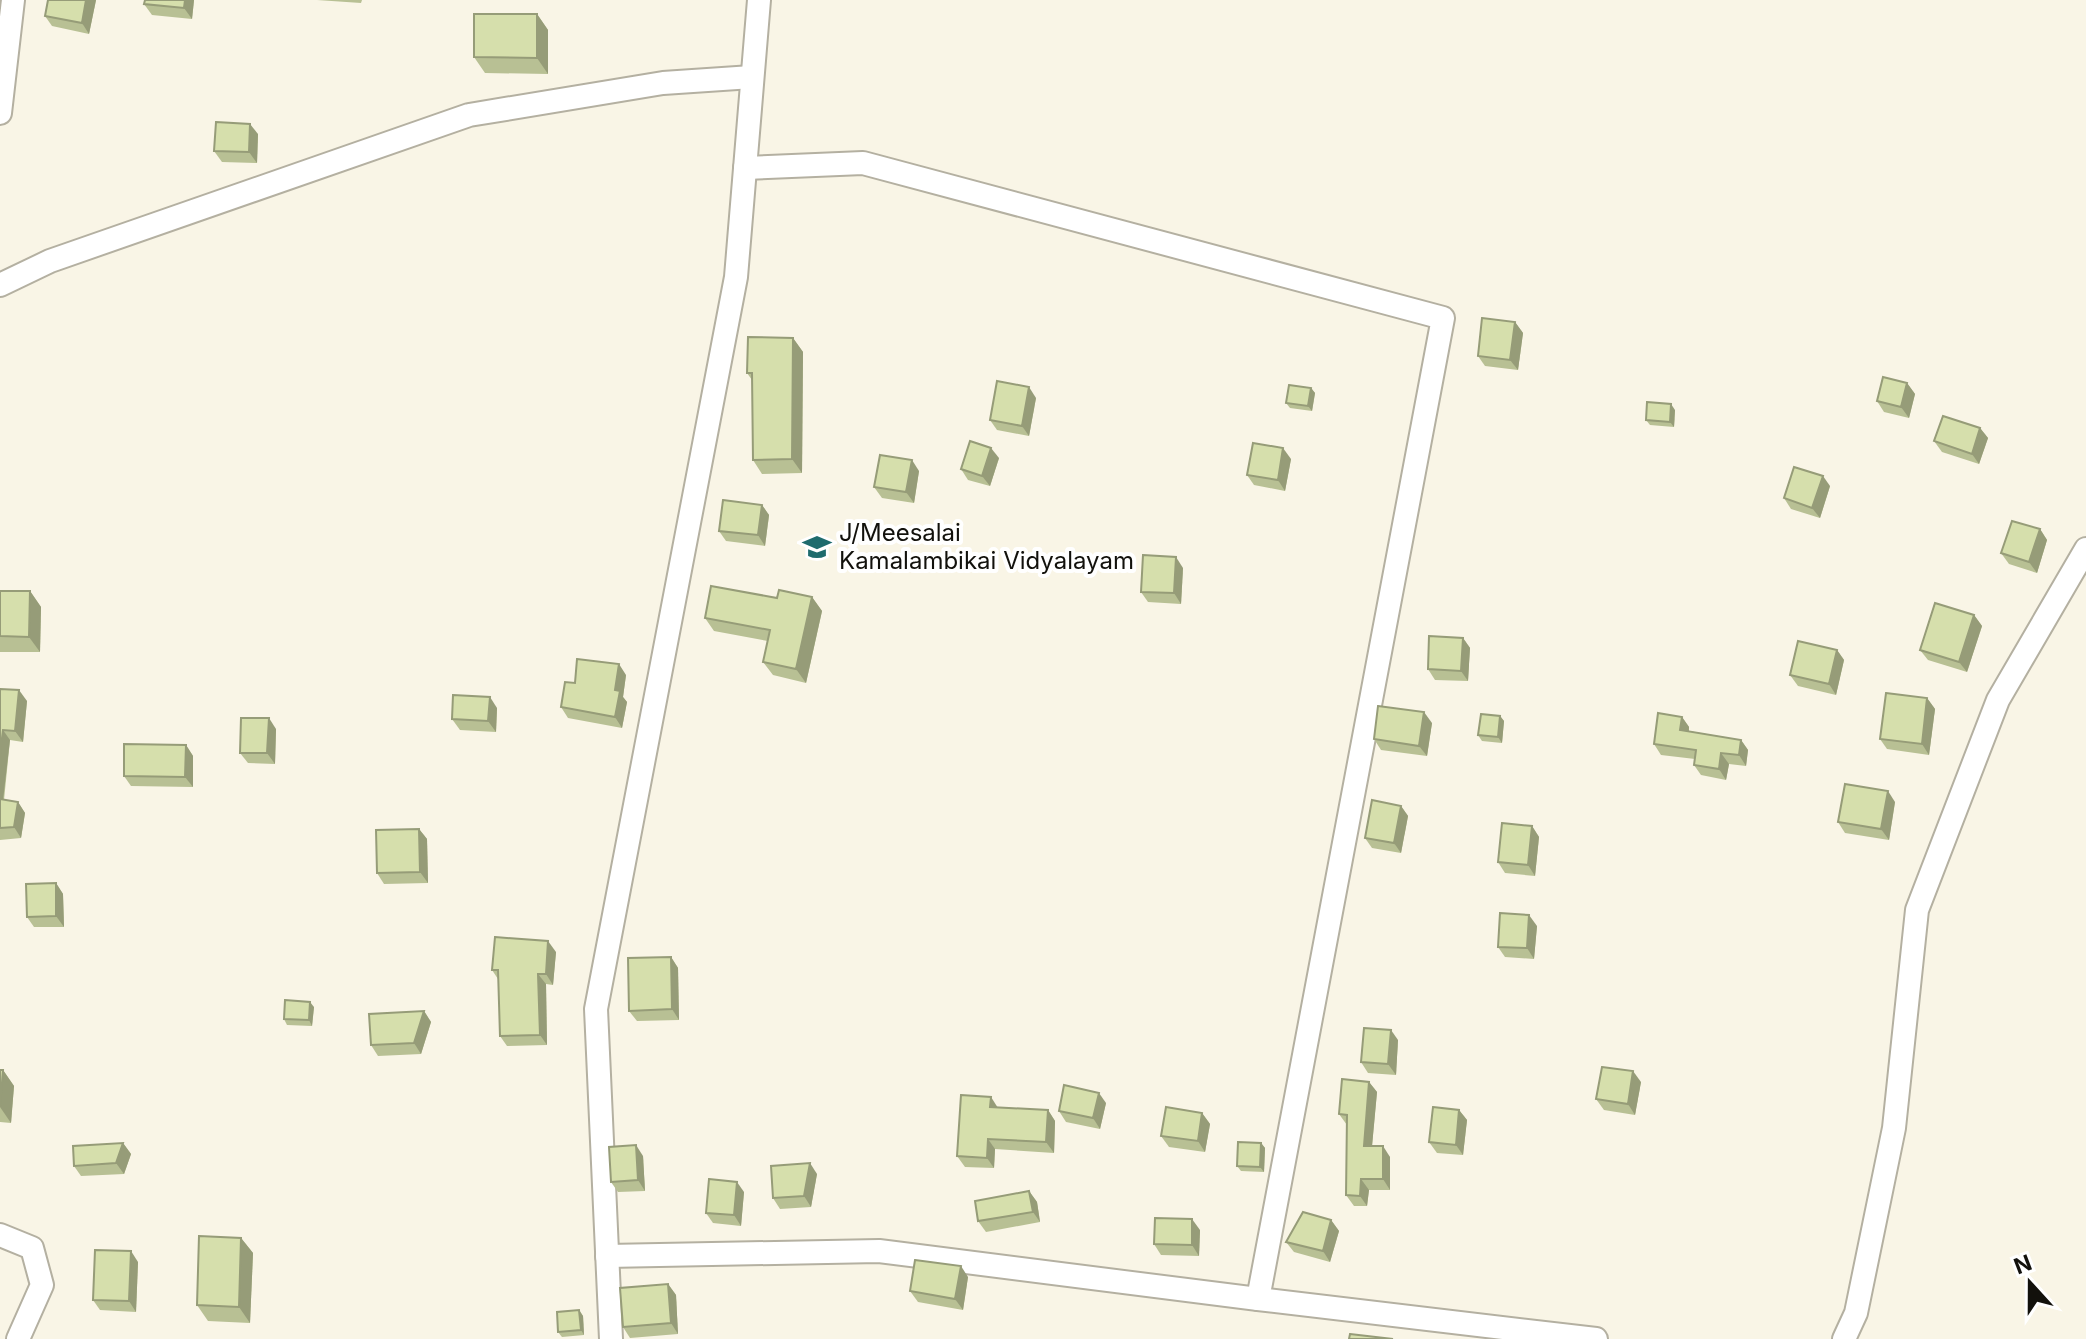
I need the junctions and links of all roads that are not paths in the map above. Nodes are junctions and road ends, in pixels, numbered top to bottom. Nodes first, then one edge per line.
1 (13, 0) edge
2 (759, 0) edge
3 (752, 77) junction
4 (0, 113) edge
5 (745, 168) junction
6 (0, 285) edge
7 (2086, 549) edge
8 (0, 1235) edge
9 (607, 1256) junction
10 (1258, 1299) junction
11 (18, 1339) edge
12 (611, 1339) edge
13 (1596, 1339) edge
14 (1844, 1339) edge

1 - 4 street
2 - 3 street
3 - 5 street
3 - 6 street
5 - 9 street
5 - 10 street
7 - 14 street
8 - 11 street
9 - 10 street
9 - 12 street
10 - 13 street

